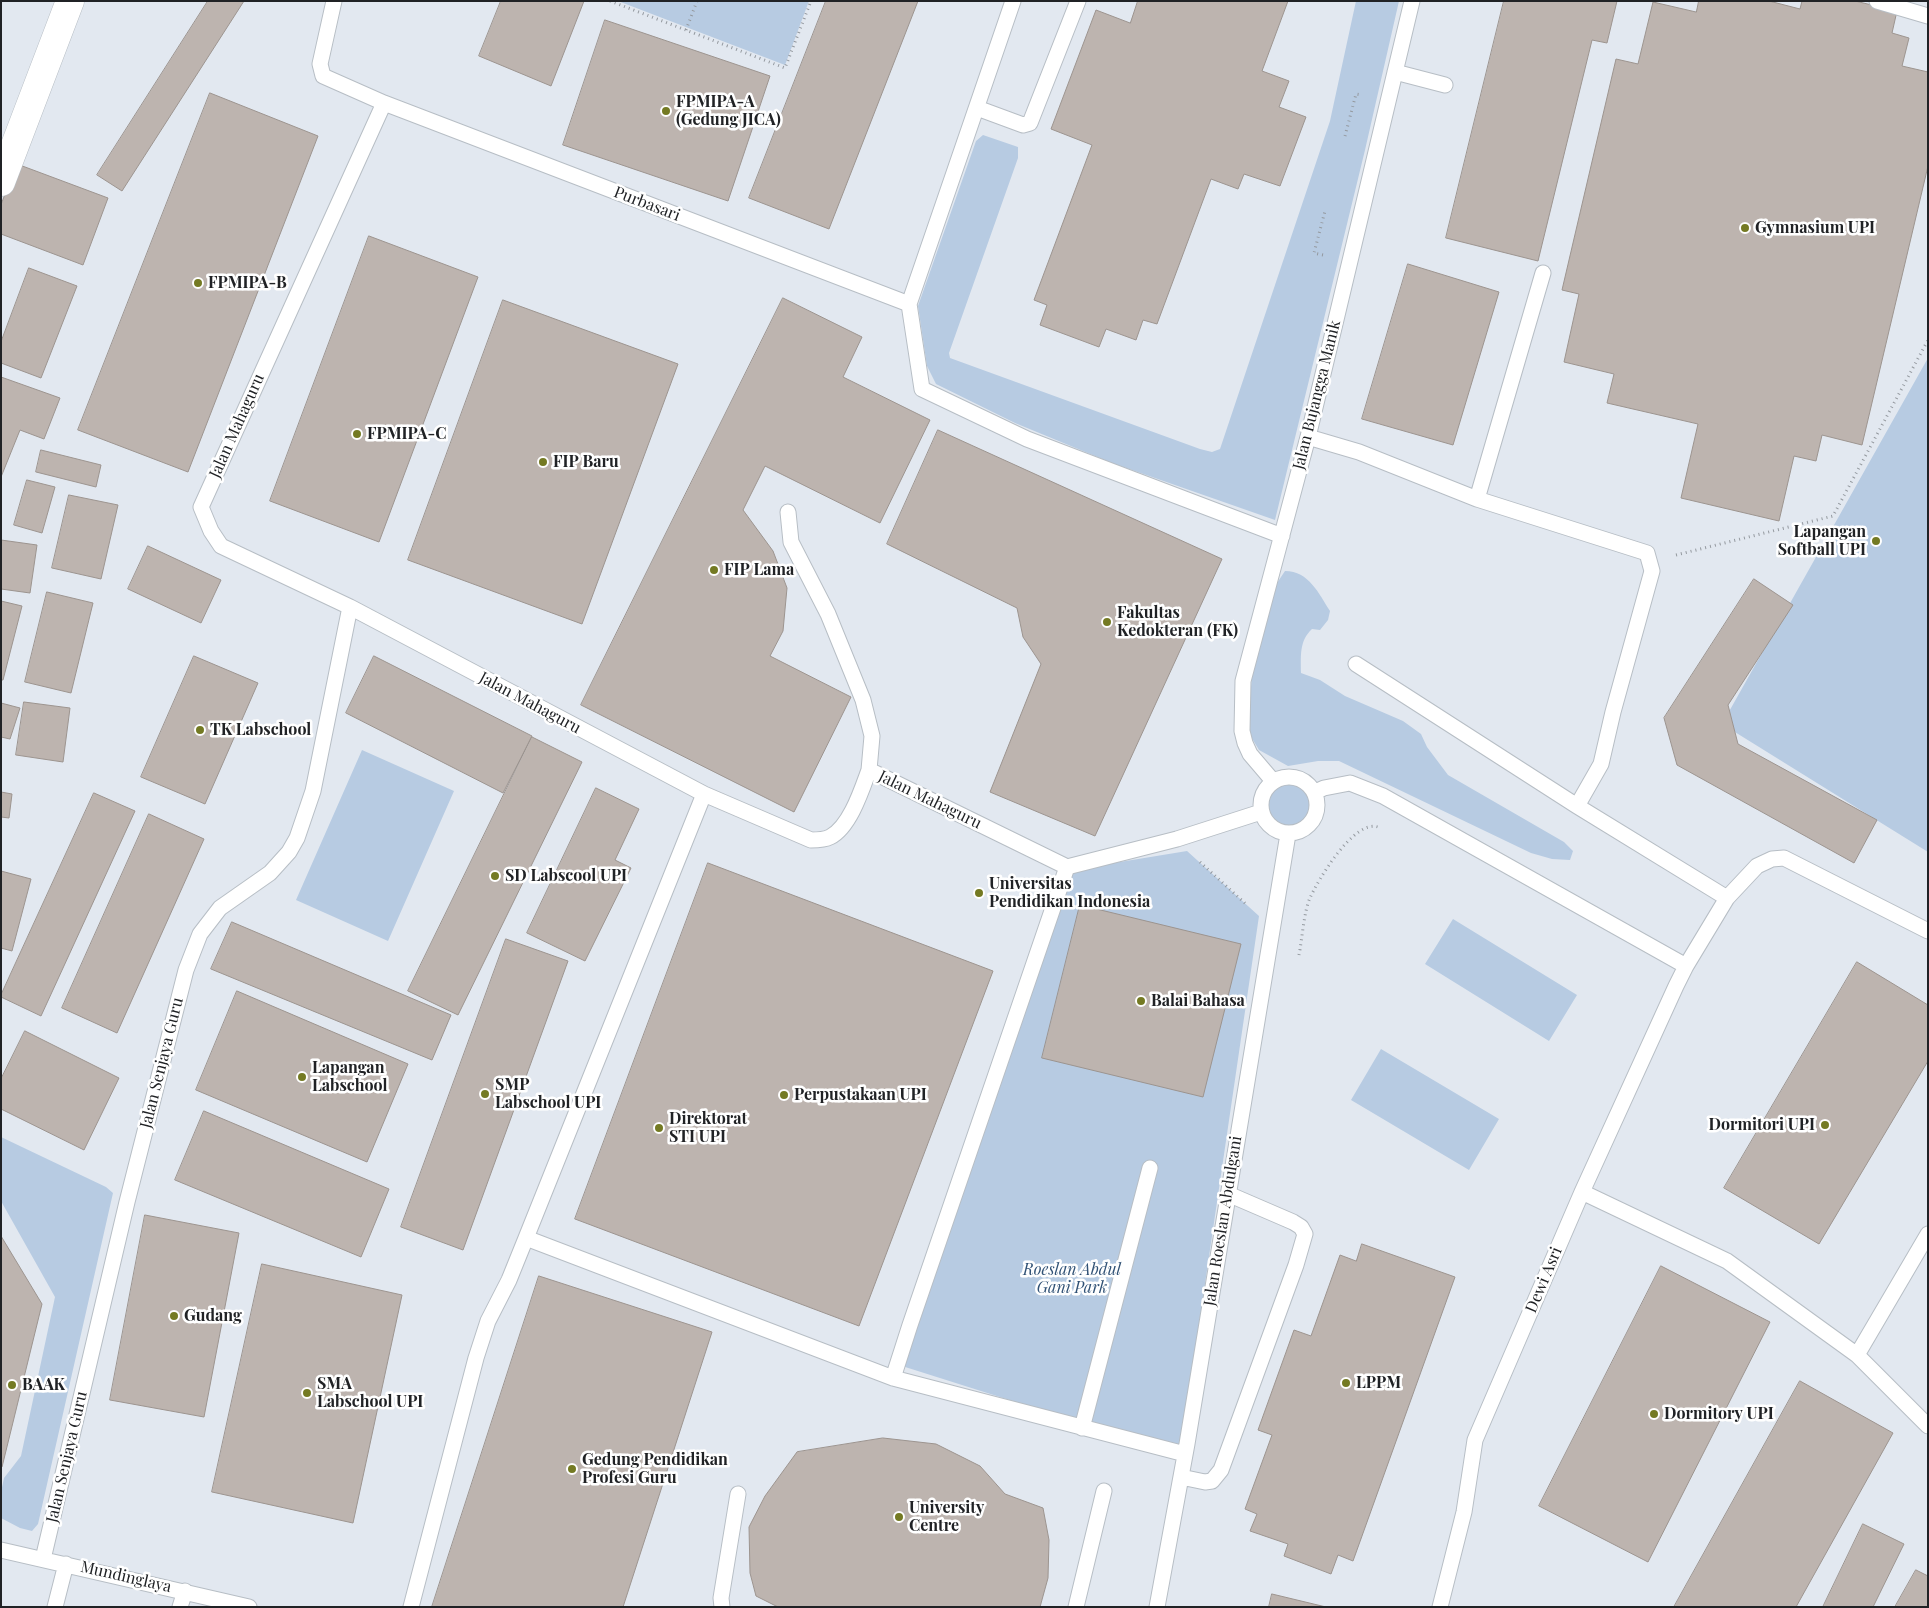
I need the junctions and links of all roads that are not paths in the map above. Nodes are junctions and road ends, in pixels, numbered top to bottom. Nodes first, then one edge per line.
1 (70, 1) edge
2 (334, 1) edge
3 (1013, 1) edge
4 (1078, 1) edge
5 (1412, 1) edge
6 (1877, 1) edge
7 (1928, 16) edge
8 (1396, 72) junction
9 (1445, 86) dead end
10 (384, 103) junction
11 (977, 108) junction
12 (1, 182) edge
13 (1544, 273) dead end
14 (909, 304) junction
15 (1308, 437) junction
16 (1477, 499) junction
17 (788, 512) dead end
18 (1282, 536) junction
19 (350, 608) junction
20 (1356, 664) dead end
21 (869, 770) junction
22 (1273, 781) junction
23 (1315, 792) junction
24 (704, 794) junction
25 (1577, 806) junction
26 (1262, 812) junction
27 (1288, 834) junction
28 (1067, 867) junction
29 (1728, 898) junction
30 (1928, 931) edge
31 (1686, 966) junction
32 (1150, 1168) dead end
33 (1582, 1192) junction
34 (1228, 1194) junction
35 (1928, 1234) edge
36 (526, 1238) junction
37 (1857, 1355) junction
38 (893, 1378) junction
39 (1928, 1426) edge
40 (1082, 1428) junction
41 (1185, 1454) junction
42 (1181, 1477) junction
43 (1104, 1491) dead end
44 (738, 1494) dead end
45 (1, 1550) edge
46 (43, 1559) junction
47 (66, 1564) junction
48 (185, 1591) junction
49 (55, 1607) edge
50 (180, 1607) edge
51 (249, 1607) edge
52 (411, 1607) edge
53 (722, 1607) edge
54 (1076, 1607) edge
55 (1156, 1607) edge
56 (1440, 1607) edge

1 - 12 street
2 - 10 lane, Purbasari
3 - 11 lane
4 - 11 lane
5 - 8 lane, Jalan Bujangga Manik
6 - 7 lane
8 - 9 lane
8 - 15 lane, Jalan Bujangga Manik
10 - 14 lane, Purbasari
10 - 19 lane, Jalan Mahaguru
11 - 14 lane
13 - 16 lane
14 - 18 lane
15 - 16 lane
15 - 18 lane, Jalan Bujangga Manik
16 - 25 lane
17 - 21 lane
18 - 22 lane, Jalan Bujangga Manik
19 - 24 lane, Jalan Mahaguru
19 - 46 lane, Jalan Senjaya Guru
20 - 25 lane
21 - 24 lane, Jalan Mahaguru
21 - 28 lane, Jalan Mahaguru
22 - 23 lane
22 - 26 lane
23 - 27 lane
23 - 31 lane
24 - 36 lane
25 - 29 lane
26 - 27 lane
26 - 28 lane
27 - 34 lane, Jalan Roeslan Abdulgani
28 - 38 lane
29 - 30 lane, Dewi Asri
29 - 31 lane, Dewi Asri
31 - 33 lane, Dewi Asri
32 - 40 lane
33 - 37 lane
33 - 56 lane, Dewi Asri
34 - 41 lane, Jalan Roeslan Abdulgani
34 - 42 lane
35 - 37 lane
36 - 38 lane
36 - 52 lane
37 - 39 lane
38 - 40 lane
40 - 41 lane
41 - 42 lane, Jalan Roeslan Abdulgani
42 - 55 lane, Jalan Roeslan Abdulgani
43 - 54 lane
44 - 53 lane
45 - 46 lane, Mundinglaya
46 - 47 lane, Mundinglaya
47 - 48 lane, Mundinglaya
47 - 49 lane
48 - 50 lane
48 - 51 lane, Mundinglaya

